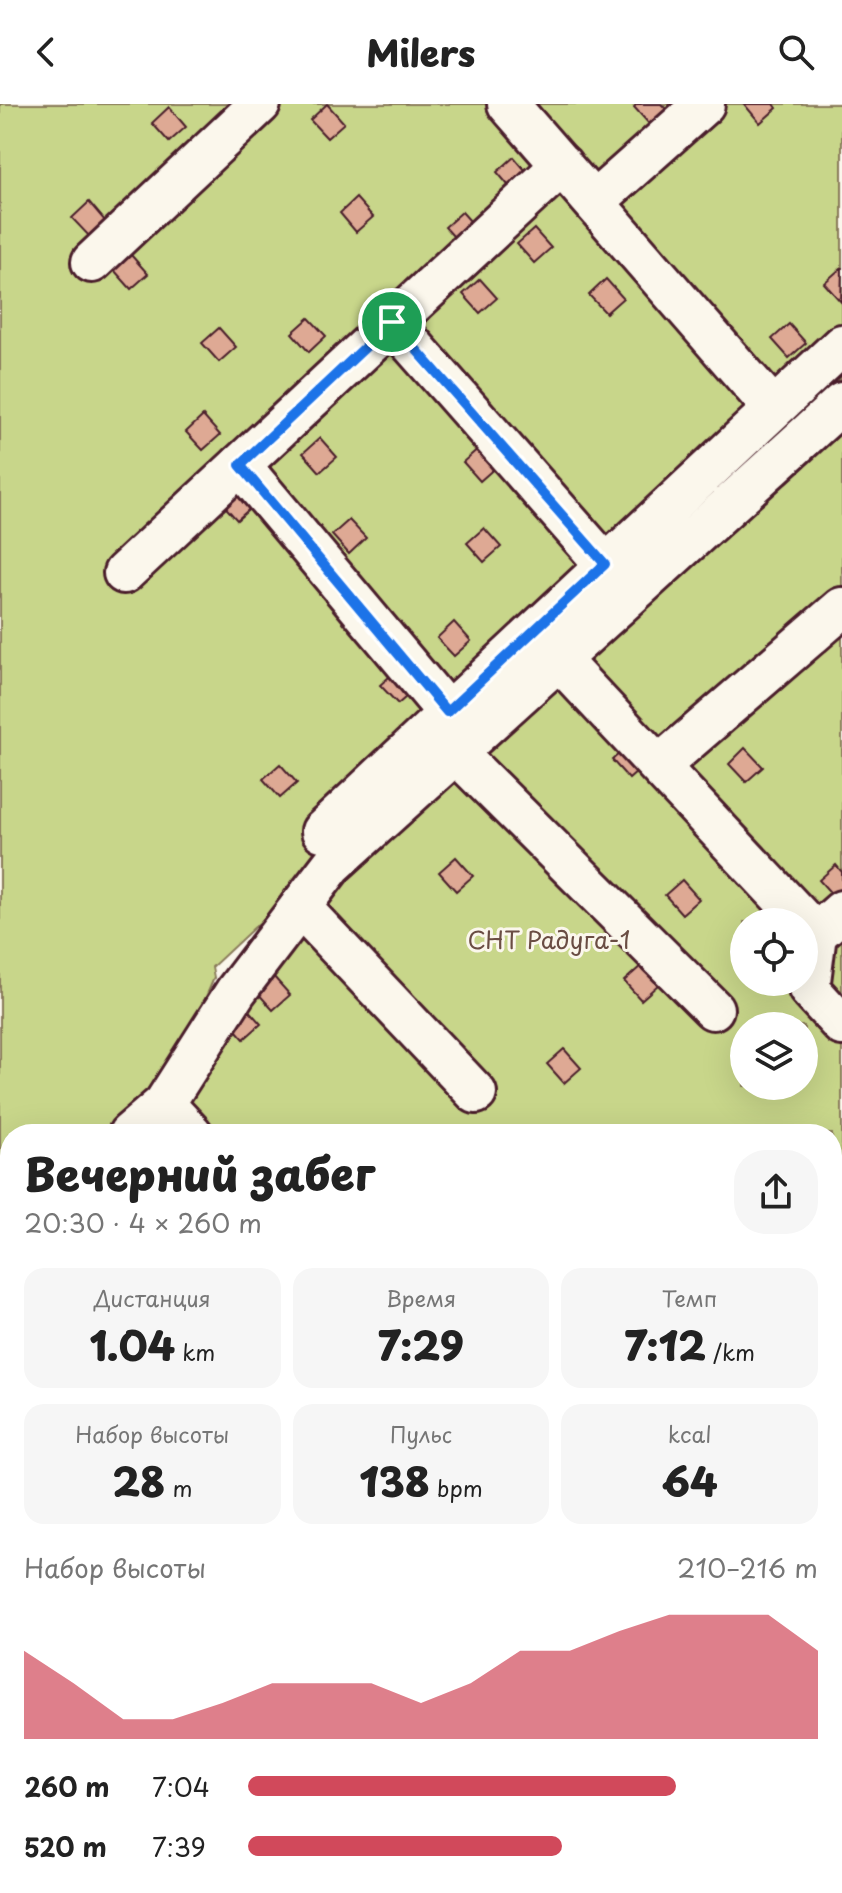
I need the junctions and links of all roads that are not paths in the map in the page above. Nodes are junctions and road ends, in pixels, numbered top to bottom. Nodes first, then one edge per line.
1 (260, 104) edge
2 (508, 104) edge
3 (704, 104) edge
4 (562, 165) junction
5 (594, 202) junction
6 (92, 262) dead end
7 (392, 322) junction
8 (842, 345) edge
9 (842, 403) edge
10 (772, 407) junction
11 (240, 465) junction
12 (605, 564) junction
13 (124, 573) dead end
14 (842, 608) edge
15 (559, 660) junction
16 (447, 712) junction
17 (456, 753) junction
18 (659, 766) junction
19 (322, 831) dead end
20 (300, 907) junction
21 (829, 923) edge
22 (713, 1009) dead end
23 (842, 1025) edge
24 (476, 1093) dead end
25 (164, 1104) junction
26 (141, 1124) edge
27 (183, 1124) edge

1 - 6 street
2 - 4 street
3 - 5 street
4 - 5 street
4 - 7 street
5 - 10 street
7 - 11 street
7 - 12 street
8 - 10 street
9 - 15 street
10 - 12 street
11 - 13 street
11 - 16 street
12 - 16 street
14 - 18 street
15 - 17 street
15 - 18 street
16 - 19 street
17 - 20 street
17 - 22 street
18 - 21 street
20 - 24 street
20 - 25 street
21 - 23 street
25 - 26 street
25 - 27 street

